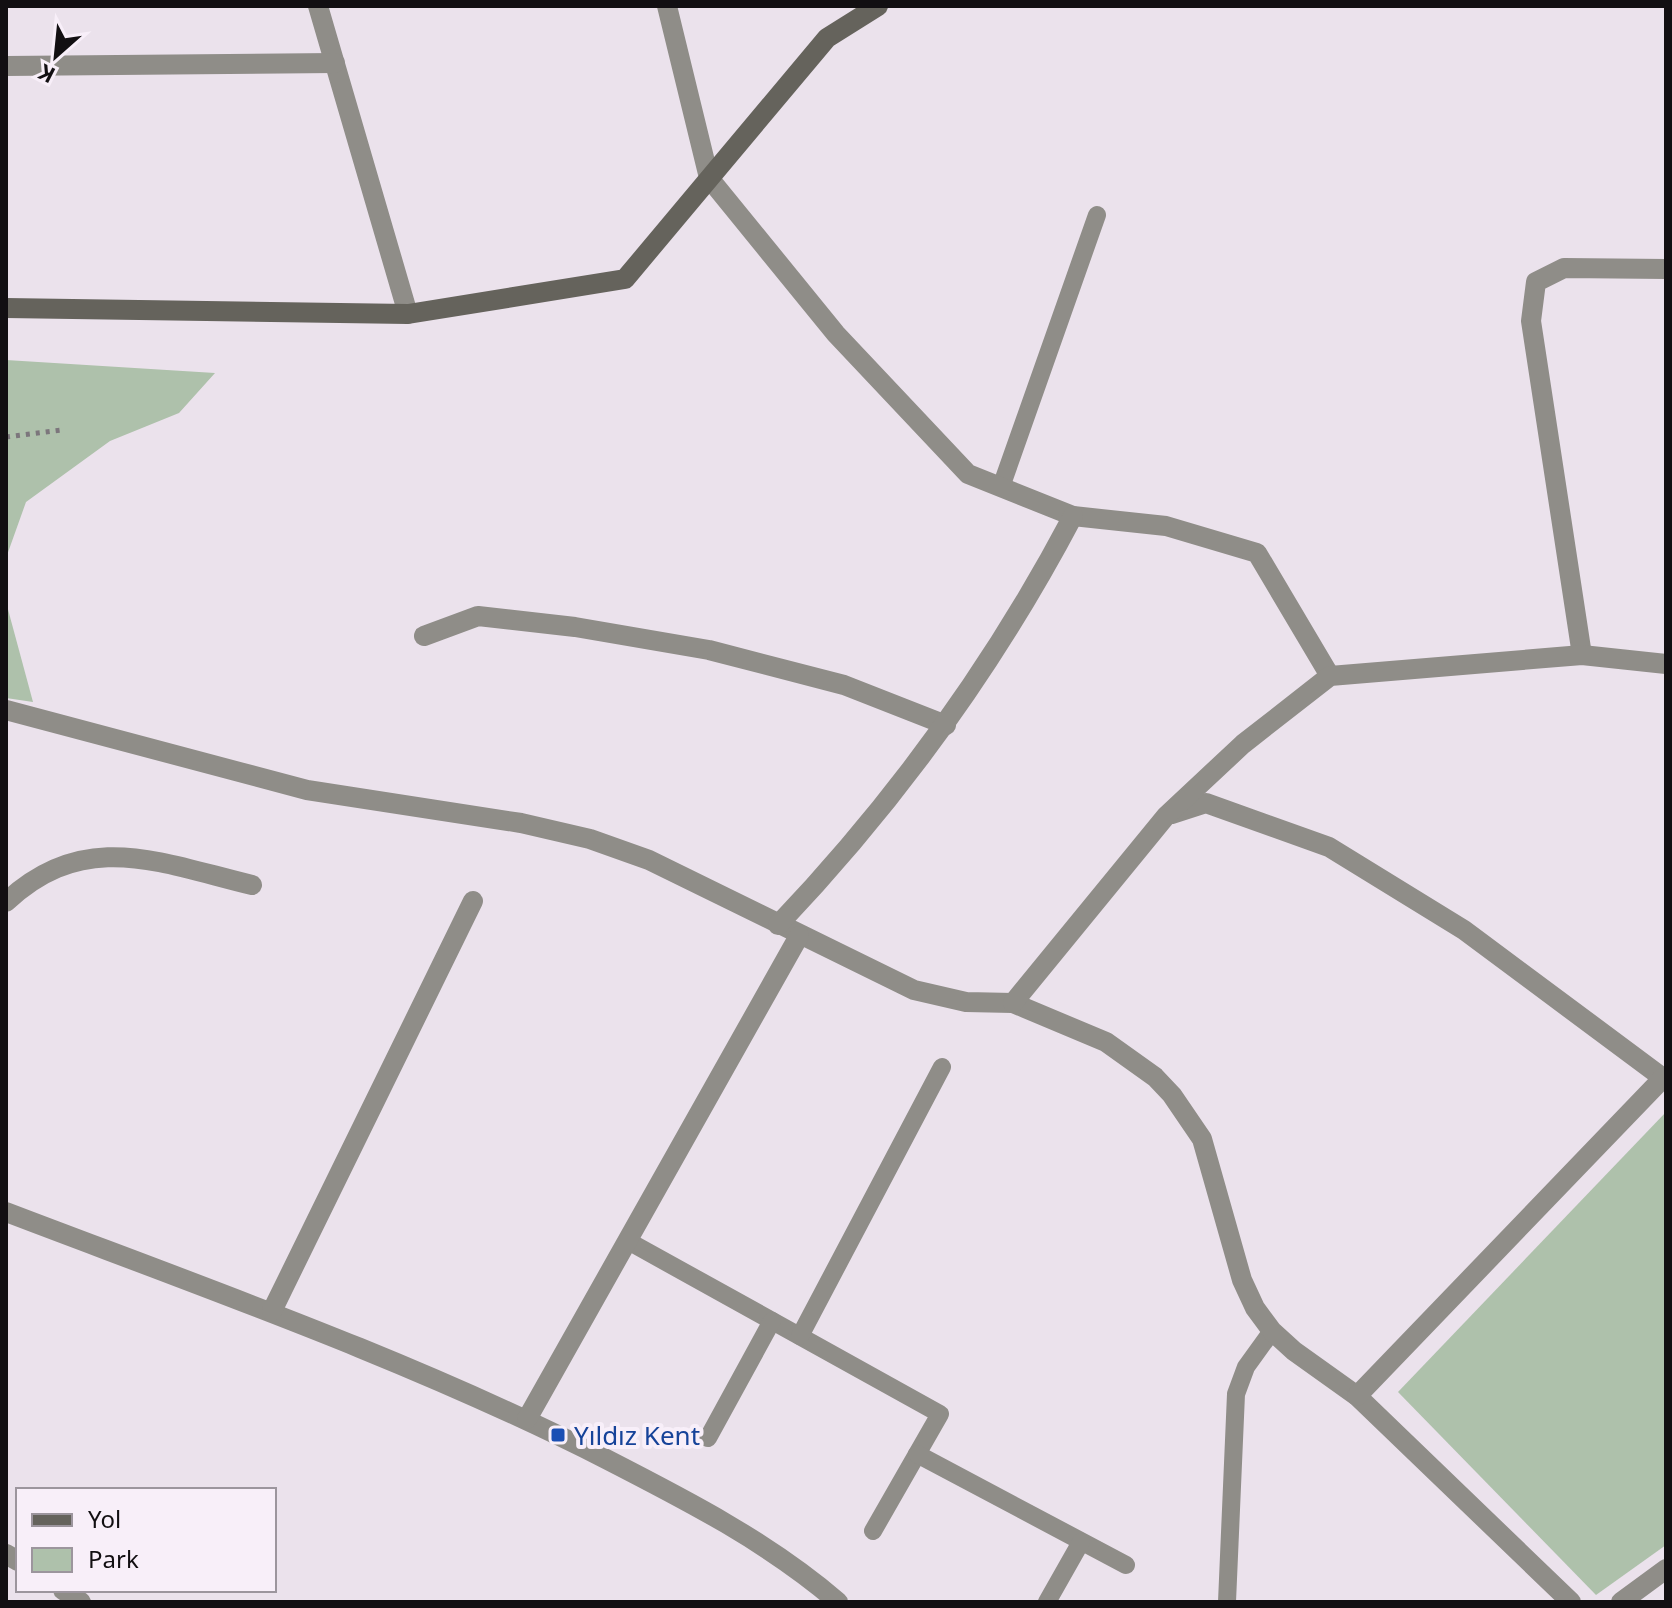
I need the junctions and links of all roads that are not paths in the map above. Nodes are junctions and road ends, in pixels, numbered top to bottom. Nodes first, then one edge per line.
1 (318, 6) edge
2 (667, 6) edge
3 (878, 6) edge
4 (335, 63) junction
5 (6, 66) edge
6 (709, 178) junction
7 (1097, 215) dead end
8 (1666, 269) edge
9 (6, 308) edge
10 (408, 314) junction
11 (1001, 487) junction
12 (1073, 516) junction
13 (424, 636) dead end
14 (1582, 655) junction
15 (1666, 664) edge
16 (1330, 676) junction
17 (6, 710) edge
18 (946, 725) junction
19 (1166, 816) junction
20 (252, 885) dead end
21 (473, 901) dead end
22 (6, 902) edge
23 (778, 925) junction
24 (799, 936) junction
25 (1013, 1003) junction
26 (942, 1067) dead end
27 (1664, 1079) edge
28 (6, 1212) edge
29 (628, 1241) junction
30 (272, 1311) junction
31 (772, 1321) junction
32 (1272, 1331) junction
33 (800, 1336) junction
34 (1357, 1396) junction
35 (527, 1419) junction
36 (708, 1438) dead end
37 (917, 1454) junction
38 (873, 1531) dead end
39 (1081, 1542) junction
40 (1126, 1565) dead end
41 (1666, 1569) edge
42 (838, 1602) edge
43 (1047, 1602) edge
44 (1227, 1602) edge
45 (1571, 1602) edge
46 (1621, 1602) edge

1 - 4 street
2 - 6 street
3 - 6 main road
4 - 5 street
4 - 10 street
6 - 10 main road
6 - 11 street
7 - 11 lane
8 - 14 street
9 - 10 main road
11 - 12 street
12 - 16 street
12 - 18 street
13 - 18 street
14 - 15 street
14 - 16 street
16 - 19 street
17 - 23 street
18 - 23 street
19 - 25 street
19 - 27 street
20 - 22 street
21 - 30 street
23 - 24 street
24 - 25 street
24 - 29 street
25 - 32 street
26 - 33 lane
27 - 34 street
28 - 30 street
29 - 31 lane
29 - 35 street
30 - 35 street
31 - 33 lane
31 - 36 lane
32 - 34 street
32 - 44 lane
33 - 37 lane
34 - 45 street
35 - 42 street
37 - 38 lane
37 - 39 lane
39 - 40 lane
39 - 43 lane
41 - 46 street

